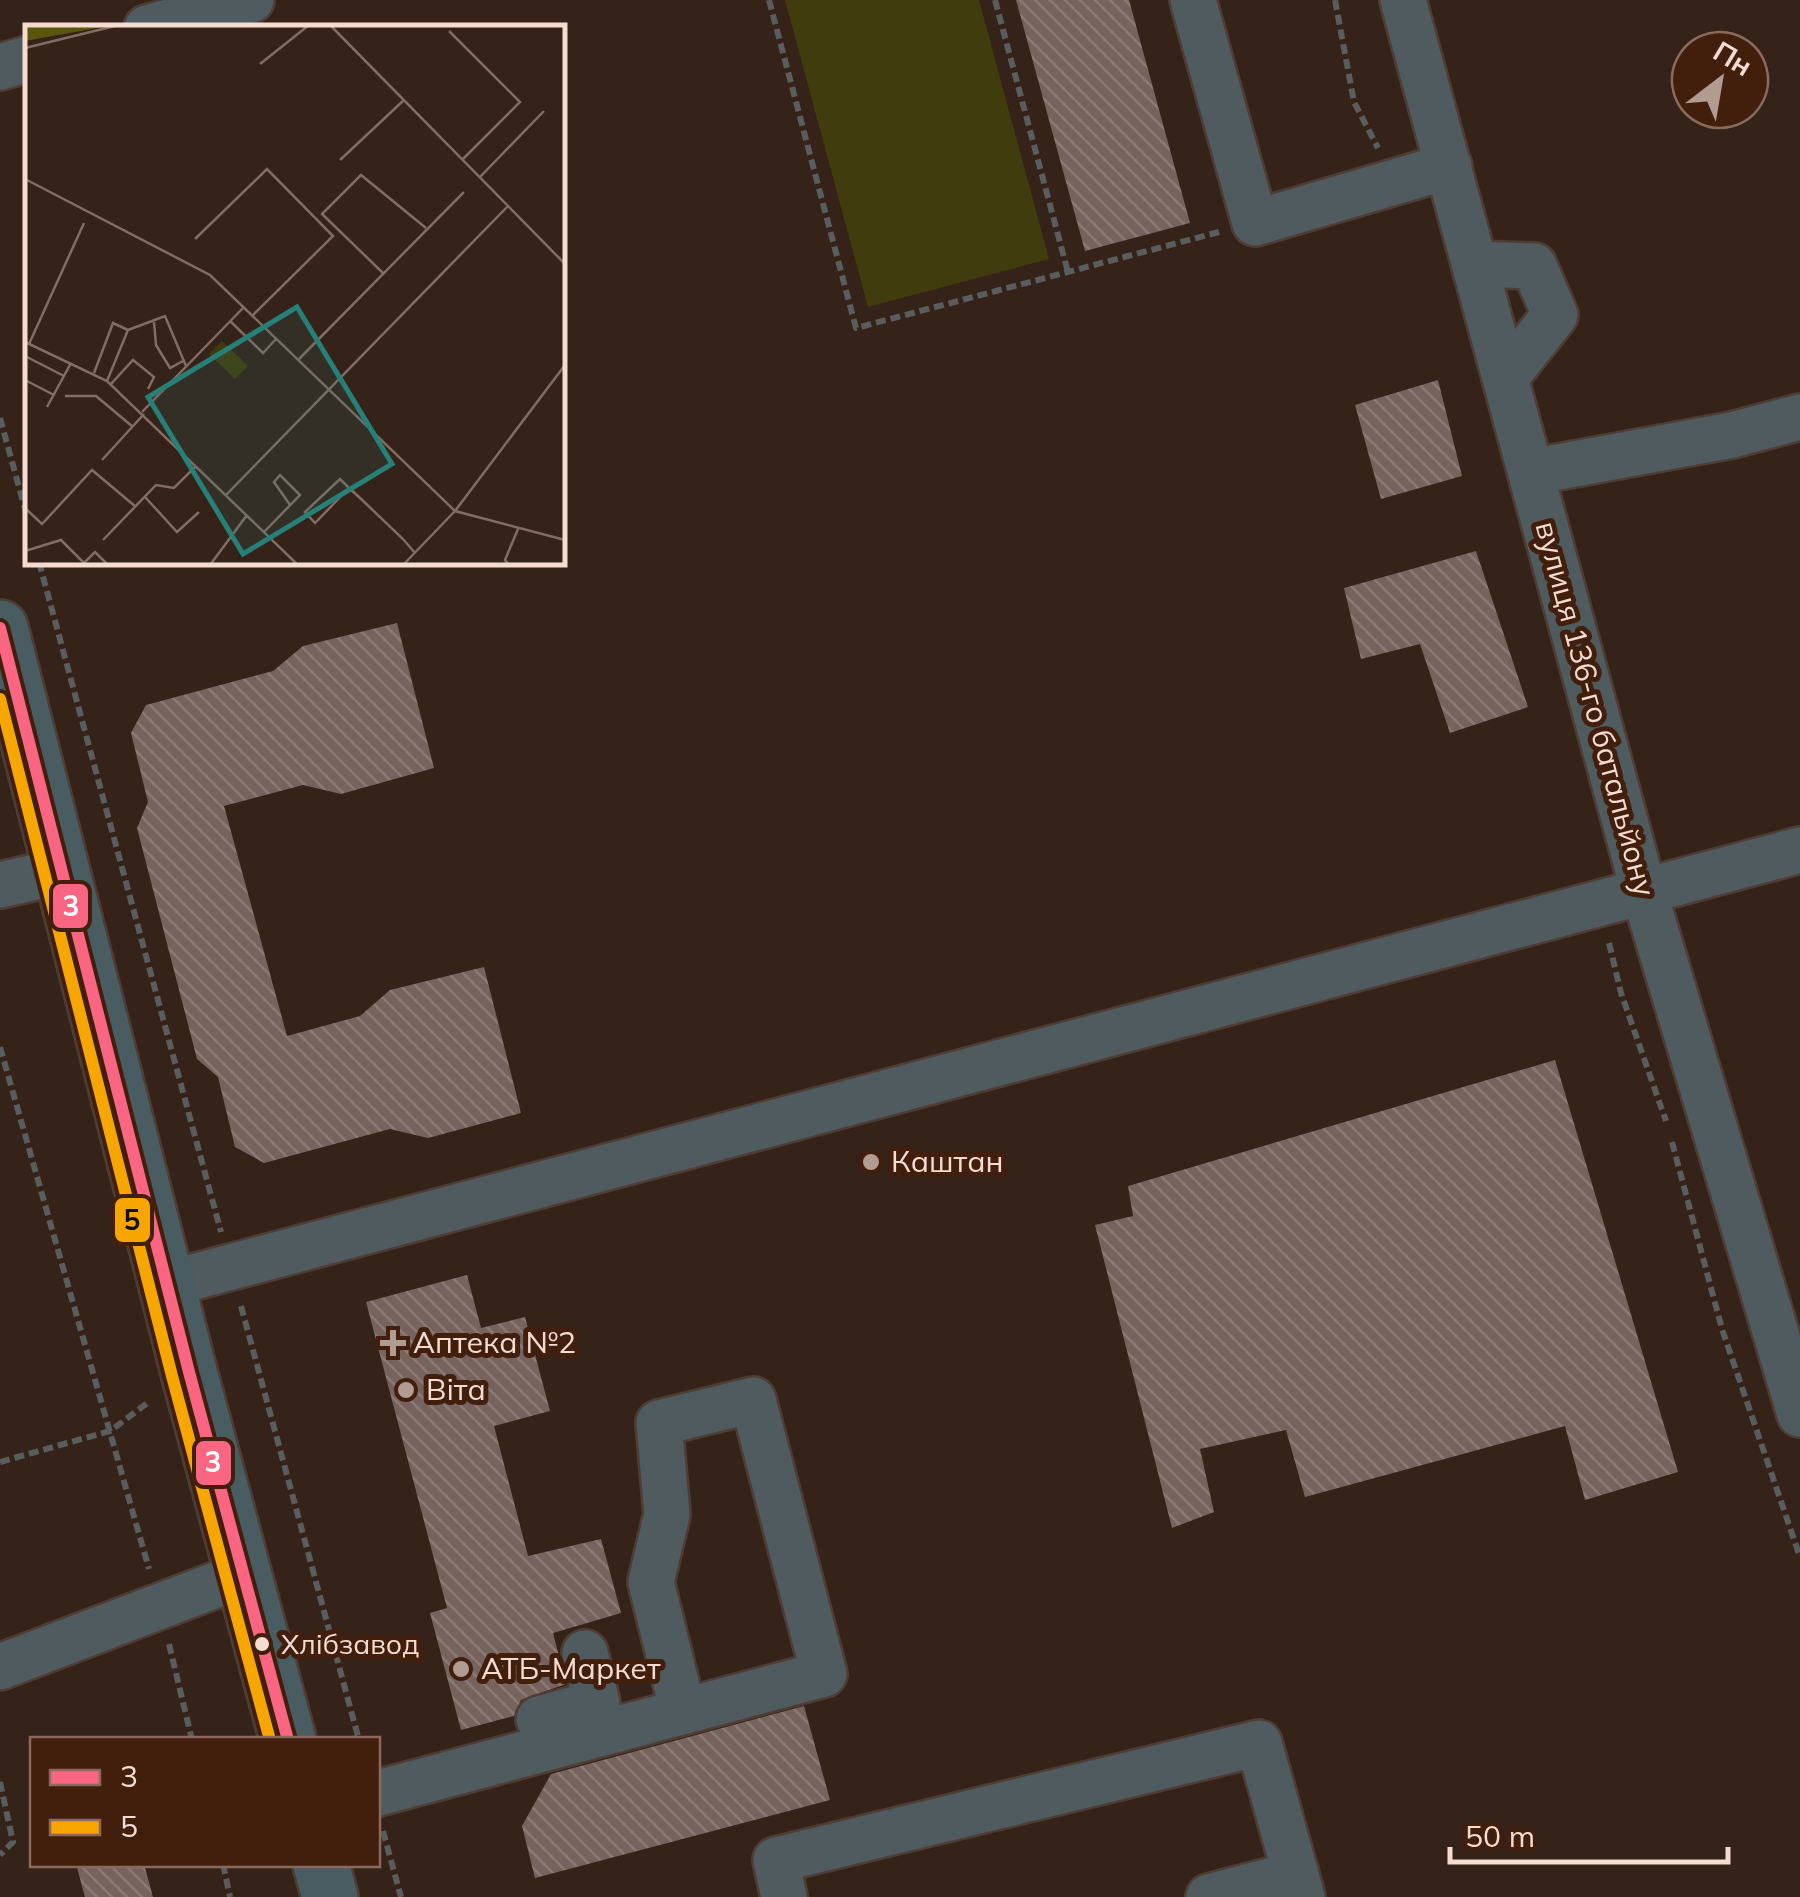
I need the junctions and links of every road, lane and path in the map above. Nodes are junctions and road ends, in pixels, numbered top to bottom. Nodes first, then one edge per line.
1 (251, 0) edge
2 (769, 0) edge
3 (994, 0) edge
4 (1193, 0) edge
5 (1403, 0) edge
6 (158, 25) edge
7 (25, 60) edge
8 (0, 66) edge
9 (1449, 166) junction
10 (1254, 223) junction
11 (1475, 264) junction
12 (1068, 272) junction
13 (1506, 377) junction
14 (0, 418) edge
15 (1800, 418) edge
16 (1531, 472) junction
17 (25, 509) edge
18 (40, 565) edge
19 (0, 628) edge
20 (1800, 850) edge
21 (62, 871) junction
22 (0, 885) edge
23 (1644, 892) junction
24 (0, 1046) edge
25 (230, 1266) junction
26 (168, 1284) junction
27 (189, 1372) junction
28 (1800, 1414) edge
29 (110, 1431) junction
30 (0, 1462) edge
31 (242, 1575) junction
32 (160, 1606) junction
33 (585, 1652) dead end
34 (0, 1667) edge
35 (682, 1712) junction
36 (191, 1737) edge
37 (287, 1737) edge
38 (358, 1737) edge
39 (380, 1761) edge
40 (0, 1782) edge
41 (380, 1810) edge
42 (0, 1855) edge
43 (223, 1867) edge
44 (322, 1867) edge
45 (1299, 1886) edge
46 (230, 1897) edge
47 (330, 1897) edge
48 (401, 1897) edge
49 (784, 1897) edge
50 (1209, 1897) edge

1 - 6 street
2 - 12 path
3 - 12 path
4 - 10 street
5 - 9 street, вулиця 136-го батальйону
7 - 8 street
9 - 10 street
9 - 11 street, вулиця 136-го батальйону
10 - 12 path
11 - 13 street, вулиця 136-го батальйону
11 - 13 street
13 - 16 street, вулиця 136-го батальйону
14 - 17 path
15 - 16 street
16 - 23 street, вулиця 136-го батальйону
18 - 25 path
19 - 21 main road
20 - 23 street
21 - 22 street
21 - 26 main road
23 - 25 street
23 - 28 street, вулиця 136-го батальйону
24 - 29 path
25 - 26 street
25 - 38 path
26 - 27 main road
27 - 29 path
27 - 31 main road
29 - 30 path
29 - 32 path
31 - 32 street
31 - 37 main road
32 - 34 street
32 - 36 path
33 - 39 street
35 - 35 street
35 - 41 street
40 - 42 path
41 - 48 path
43 - 46 path
44 - 47 main road
45 - 49 street
45 - 50 street

